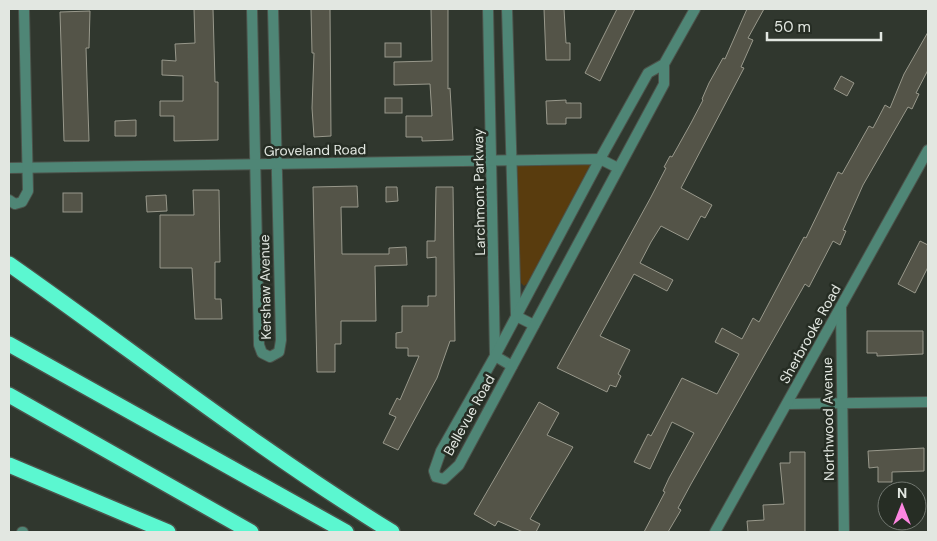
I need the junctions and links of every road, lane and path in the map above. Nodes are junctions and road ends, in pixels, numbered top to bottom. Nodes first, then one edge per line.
1 (24, 9) edge
2 (252, 9) edge
3 (273, 9) edge
4 (488, 9) edge
5 (507, 9) edge
6 (695, 9) edge
7 (664, 64) junction
8 (928, 150) edge
9 (600, 159) junction
10 (492, 162) junction
11 (510, 162) junction
12 (254, 165) junction
13 (275, 165) junction
14 (27, 167) junction
15 (9, 168) edge
16 (618, 168) junction
17 (9, 200) edge
18 (9, 264) edge
19 (841, 305) junction
20 (516, 316) junction
21 (534, 325) junction
22 (9, 344) edge
23 (495, 356) junction
24 (512, 366) junction
25 (9, 394) edge
26 (928, 402) edge
27 (787, 404) junction
28 (841, 404) junction
29 (9, 465) edge
30 (168, 532) edge
31 (251, 532) edge
32 (346, 532) edge
33 (392, 532) edge
34 (716, 532) edge
35 (844, 532) edge

1 - 14 street
2 - 12 street, Kershaw Avenue
3 - 13 street, Kershaw Avenue
4 - 10 street, Larchmont Parkway
5 - 11 street
6 - 7 street, Bellevue Road
7 - 9 street, Bellevue Road
7 - 16 street, Bellevue Road
8 - 19 street, Sherbrooke Road
9 - 11 street, Groveland Road
9 - 16 street, Groveland Road
9 - 20 street, Bellevue Road
10 - 11 street, Groveland Road
10 - 13 street, Groveland Road
10 - 23 street, Larchmont Parkway
11 - 20 street
12 - 13 street, Groveland Road
12 - 13 street, Kershaw Avenue
12 - 14 street, Groveland Road
14 - 15 street, Groveland Road
14 - 17 street
16 - 21 street, Bellevue Road
18 - 33 highway
19 - 27 street, Sherbrooke Road
19 - 28 street, Northwood Avenue
20 - 21 street
20 - 23 street, Bellevue Road
21 - 24 street, Bellevue Road
22 - 32 highway
23 - 24 street
23 - 24 street, Bellevue Road
25 - 31 highway
26 - 28 street
27 - 28 street
27 - 34 street, Sherbrooke Road
28 - 35 street, Northwood Avenue
29 - 30 highway

